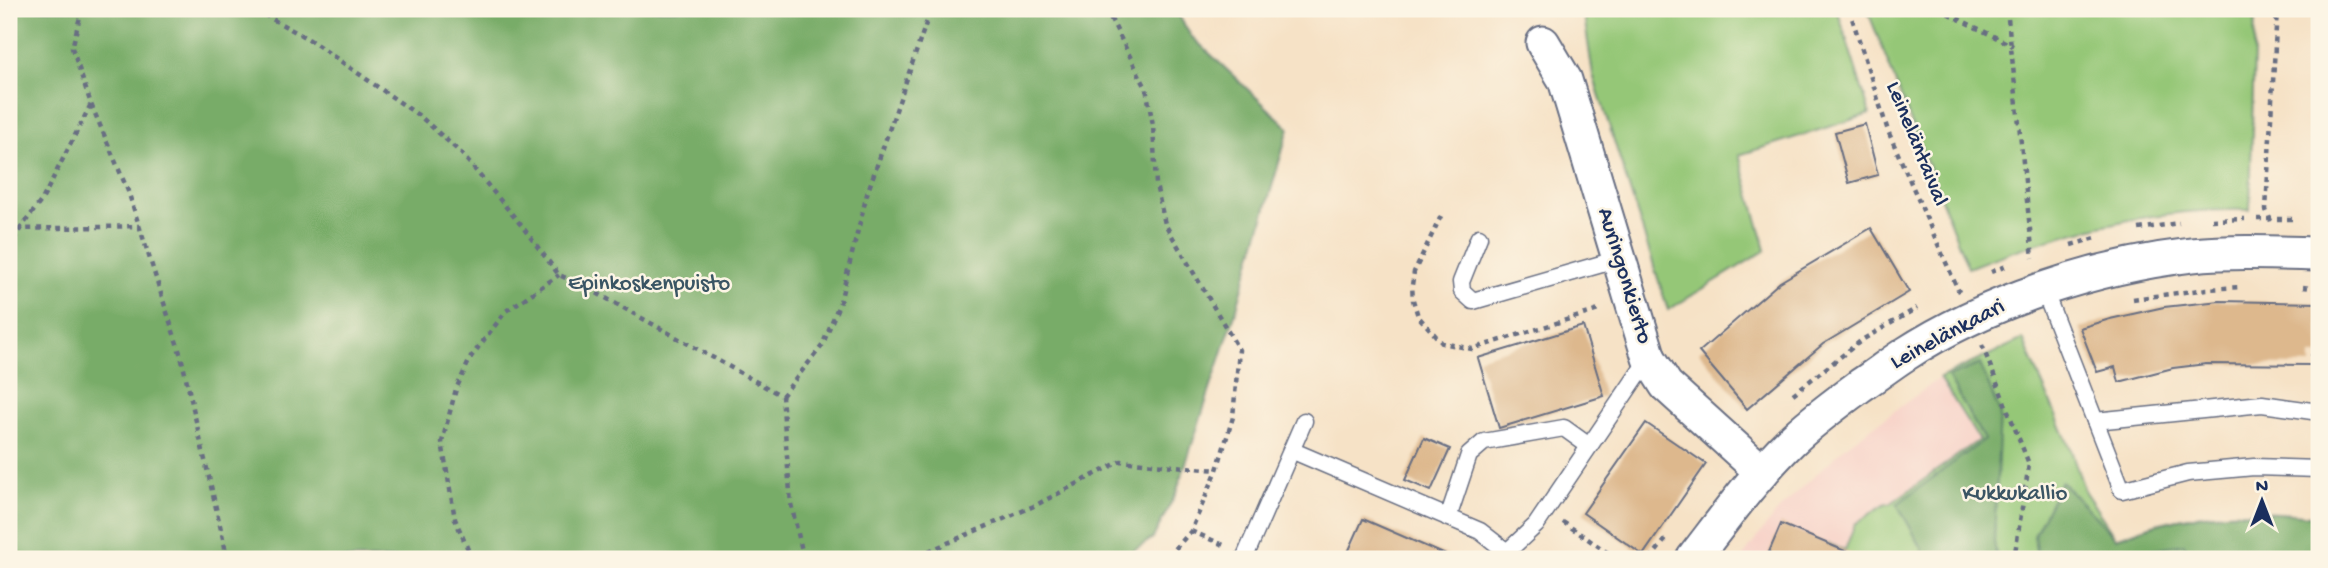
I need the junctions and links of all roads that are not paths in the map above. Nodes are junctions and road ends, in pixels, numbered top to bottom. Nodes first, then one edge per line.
1 (1543, 43) dead end
2 (1479, 237) dead end
3 (2319, 254) edge
4 (1619, 258) junction
5 (2044, 290) junction
6 (1649, 358) junction
7 (2319, 412) edge
8 (1304, 421) dead end
9 (2095, 421) junction
10 (1589, 446) junction
11 (1292, 450) junction
12 (2319, 470) edge
13 (1762, 472) junction
14 (1448, 518) junction
15 (1506, 556) edge
16 (1244, 559) edge
17 (1693, 559) edge

1 - 4 street, Auringonkierto
2 - 4 lane
3 - 5 street, Leinelänkaari
4 - 6 street, Auringonkierto
5 - 9 lane
5 - 13 street, Leinelänkaari
6 - 10 lane
6 - 13 street, Auringonkierto
7 - 9 lane
8 - 11 lane
9 - 12 lane
10 - 14 lane
10 - 15 lane
11 - 14 lane
11 - 16 lane
13 - 17 street, Leinelänkaari
14 - 15 lane

